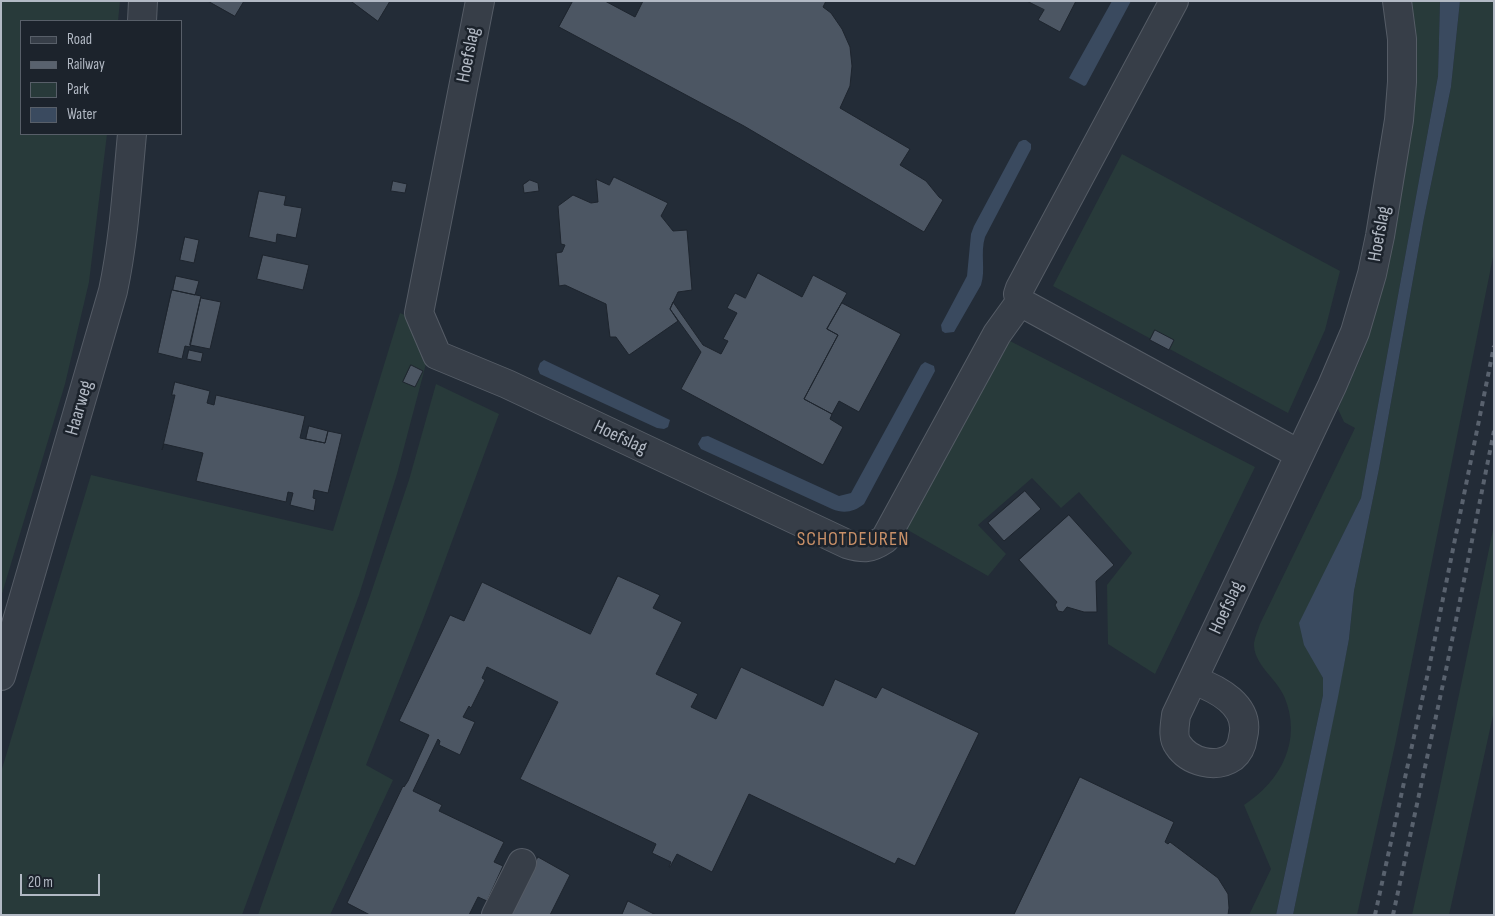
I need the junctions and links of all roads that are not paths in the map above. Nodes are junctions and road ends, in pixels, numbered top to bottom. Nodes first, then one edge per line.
1 (143, 1) edge
2 (480, 1) edge
3 (1174, 1) edge
4 (1397, 1) edge
5 (142, 20) edge
6 (132, 135) edge
7 (1020, 302) junction
8 (1299, 454) junction
9 (1, 676) edge
10 (1193, 680) dead end
11 (522, 863) dead end
12 (496, 915) edge

1 - 5 street
2 - 7 street, Hoefslag
3 - 7 street, Hoefslag
4 - 8 street, Hoefslag
6 - 9 street, Haarweg
7 - 8 street
8 - 10 street, Hoefslag
11 - 12 street

